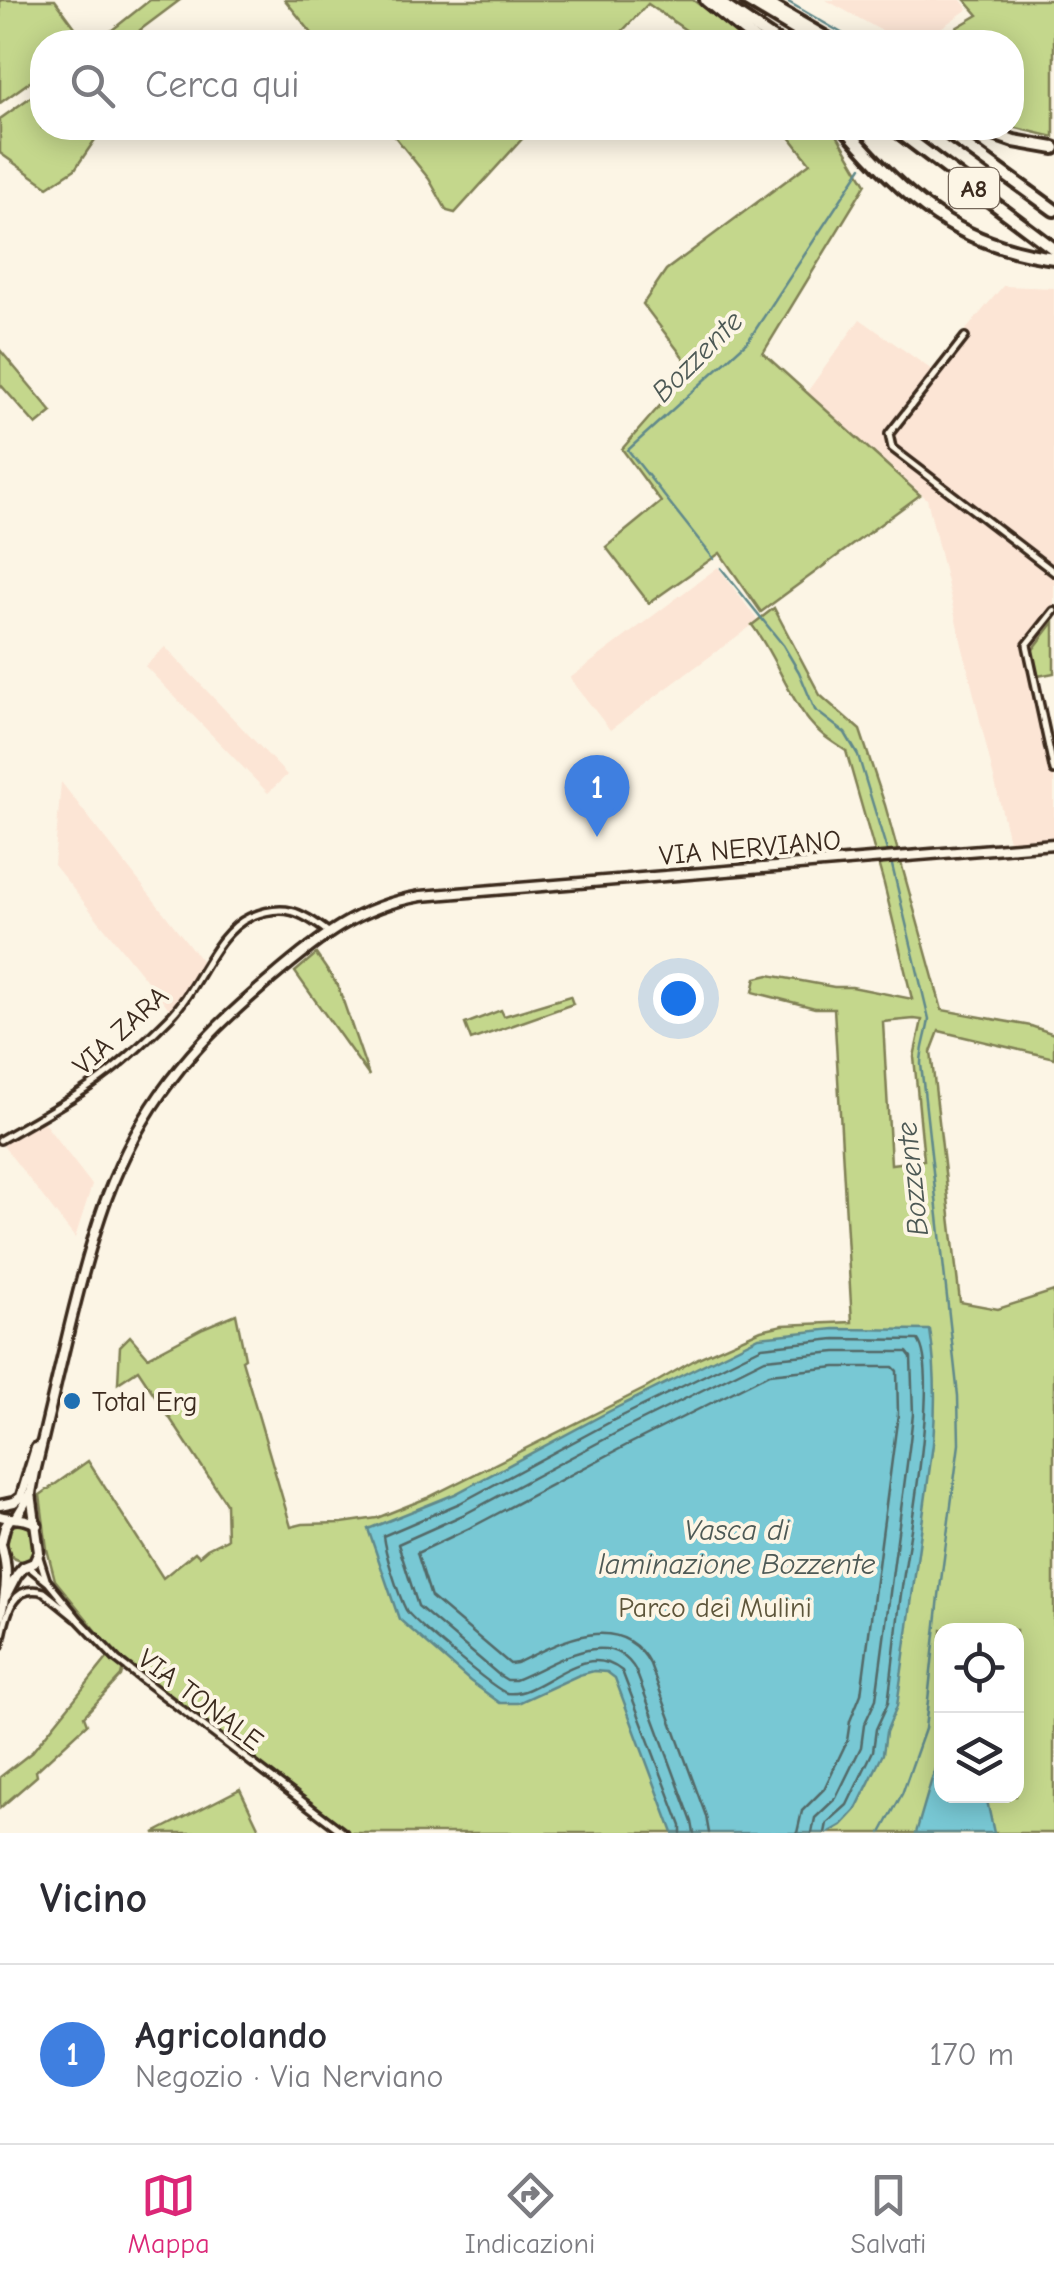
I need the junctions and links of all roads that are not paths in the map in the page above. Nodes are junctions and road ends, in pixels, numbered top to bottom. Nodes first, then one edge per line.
1 (706, 0) edge
2 (715, 0) edge
3 (746, 0) edge
4 (761, 0) edge
5 (743, 30) edge
6 (759, 30) edge
7 (796, 30) edge
8 (812, 30) edge
9 (855, 140) edge
10 (910, 140) edge
11 (958, 140) edge
12 (1011, 140) edge
13 (1054, 148) edge
14 (1054, 210) edge
15 (1054, 249) edge
16 (1054, 258) edge
17 (965, 337) dead end
18 (1054, 572) edge
19 (1054, 612) edge
20 (1054, 771) edge
21 (1054, 844) edge
22 (328, 932) junction
23 (0, 1140) edge
24 (51, 1406) junction
25 (31, 1493) junction
26 (0, 1505) edge
27 (8, 1518) edge
28 (36, 1525) junction
29 (1, 1545) edge
30 (38, 1555) junction
31 (26, 1567) junction
32 (48, 1582) junction
33 (6, 1596) junction
34 (0, 1617) edge
35 (79, 1620) junction
36 (0, 1645) edge
37 (344, 1833) edge

1 - 5 highway
2 - 6 highway
3 - 7 highway
4 - 8 highway
9 - 16 highway
10 - 15 highway, A8
11 - 14 highway, A8
12 - 13 highway
17 - 18 street
19 - 20 street
21 - 22 street, VIA NERVIANO
22 - 23 street, VIA ZARA
22 - 24 street, VIA NERVIANO
24 - 25 street
24 - 26 street
25 - 27 street
25 - 28 street
27 - 28 street
27 - 29 street
28 - 30 street
29 - 31 street
29 - 33 street
30 - 31 street
30 - 32 street
31 - 32 street
31 - 33 street
32 - 35 street, VIA TONALE
33 - 34 street
35 - 36 street
35 - 37 street, VIA TONALE

